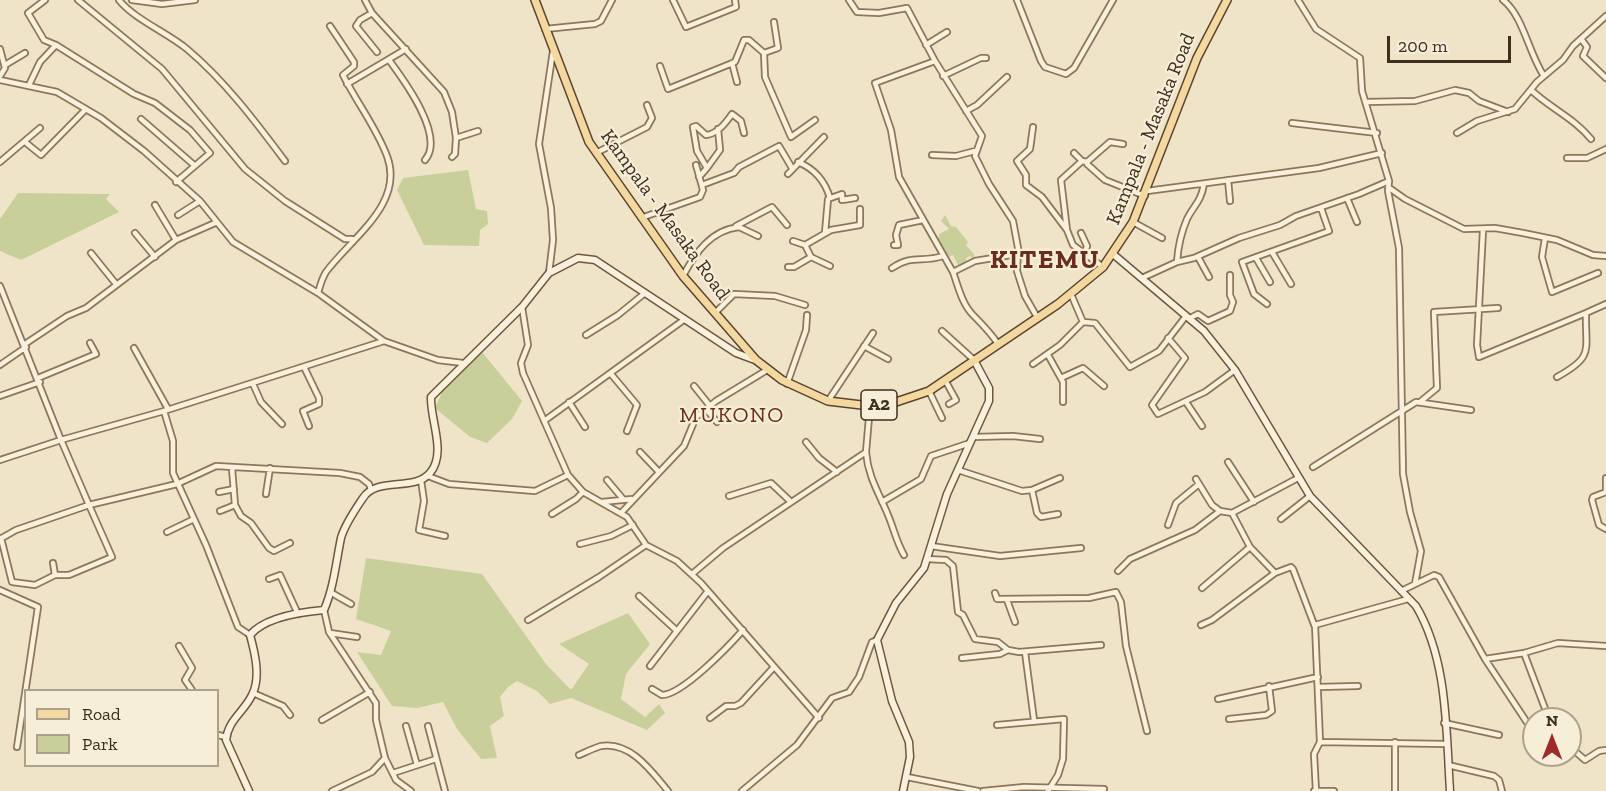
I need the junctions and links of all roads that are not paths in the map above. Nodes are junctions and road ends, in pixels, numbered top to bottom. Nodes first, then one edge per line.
1 (45, 0) edge
2 (78, 0) edge
3 (119, 0) edge
4 (132, 0) edge
5 (195, 0) edge
6 (365, 0) edge
7 (535, 0) edge
8 (612, 0) edge
9 (673, 0) edge
10 (735, 0) edge
11 (849, 0) edge
12 (1017, 0) edge
13 (1113, 0) edge
14 (1227, 0) edge
15 (1298, 0) edge
16 (1503, 0) edge
17 (372, 13) junction
18 (1606, 16) edge
19 (774, 22) dead end
20 (330, 26) dead end
21 (545, 29) junction
22 (947, 33) dead end
23 (1582, 40) junction
24 (57, 45) junction
25 (926, 45) junction
26 (0, 49) edge
27 (406, 49) junction
28 (553, 51) junction
29 (377, 52) dead end
30 (25, 53) dead end
31 (764, 53) junction
32 (986, 58) dead end
33 (389, 60) junction
34 (935, 61) junction
35 (732, 63) junction
36 (5, 65) junction
37 (660, 66) dead end
38 (943, 76) junction
39 (1545, 76) junction
40 (1007, 77) dead end
41 (0, 78) edge
42 (1606, 78) edge
43 (737, 82) dead end
44 (347, 84) junction
45 (29, 85) junction
46 (1531, 90) junction
47 (1366, 102) junction
48 (647, 105) dead end
49 (86, 109) junction
50 (966, 111) junction
51 (1508, 112) junction
52 (141, 119) dead end
53 (815, 120) dead end
54 (1292, 123) dead end
55 (1033, 127) dead end
56 (40, 128) dead end
57 (718, 129) junction
58 (478, 131) dead end
59 (744, 133) dead end
60 (1377, 133) junction
61 (1457, 133) dead end
62 (824, 137) dead end
63 (456, 138) junction
64 (1591, 139) dead end
65 (25, 142) junction
66 (1123, 144) dead end
67 (1606, 149) edge
68 (975, 151) junction
69 (596, 153) junction
70 (1074, 153) dead end
71 (1382, 153) junction
72 (932, 155) dead end
73 (452, 157) dead end
74 (1568, 158) dead end
75 (426, 160) dead end
76 (285, 161) dead end
77 (1084, 161) junction
78 (0, 162) edge
79 (798, 162) junction
80 (194, 165) junction
81 (696, 165) dead end
82 (707, 168) junction
83 (792, 168) junction
84 (788, 174) dead end
85 (699, 177) junction
86 (1228, 180) junction
87 (1389, 180) junction
88 (176, 182) junction
89 (1203, 184) junction
90 (702, 185) junction
91 (1388, 187) junction
92 (1146, 194) junction
93 (830, 198) junction
94 (855, 198) dead end
95 (1347, 198) junction
96 (200, 201) junction
97 (1230, 201) dead end
98 (155, 205) dead end
99 (1321, 207) junction
100 (860, 209) dead end
101 (178, 214) dead end
102 (641, 218) junction
103 (923, 220) junction
104 (215, 222) junction
105 (1133, 222) junction
106 (1358, 222) dead end
107 (787, 225) dead end
108 (733, 227) junction
109 (1067, 230) junction
110 (1483, 230) junction
111 (135, 233) dead end
112 (825, 233) junction
113 (1081, 233) dead end
114 (758, 236) dead end
115 (354, 238) junction
116 (1162, 238) dead end
117 (1545, 238) junction
118 (177, 240) junction
119 (793, 241) dead end
120 (805, 245) junction
121 (894, 245) dead end
122 (1272, 252) junction
123 (91, 253) dead end
124 (1017, 254) junction
125 (1085, 254) junction
126 (1113, 254) junction
127 (943, 256) junction
128 (1606, 256) edge
129 (155, 257) junction
130 (811, 257) junction
131 (1198, 257) junction
132 (1256, 258) junction
133 (1177, 262) junction
134 (830, 266) dead end
135 (788, 267) dead end
136 (1103, 267) junction
137 (892, 268) dead end
138 (953, 272) junction
139 (549, 273) junction
140 (1598, 273) dead end
141 (1230, 275) dead end
142 (683, 276) junction
143 (1209, 277) dead end
144 (1142, 278) junction
145 (1270, 282) dead end
146 (116, 284) junction
147 (1291, 284) dead end
148 (0, 286) edge
149 (318, 293) junction
150 (645, 293) junction
151 (1071, 294) junction
152 (1267, 304) dead end
153 (1606, 304) edge
154 (805, 305) dead end
155 (522, 307) junction
156 (1498, 308) dead end
157 (1480, 309) junction
158 (715, 313) junction
159 (1586, 313) junction
160 (807, 315) dead end
161 (1037, 316) junction
162 (1188, 317) junction
163 (685, 319) junction
164 (1083, 322) junction
165 (942, 331) dead end
166 (873, 333) dead end
167 (586, 335) dead end
168 (1168, 338) junction
169 (384, 341) junction
170 (90, 343) dead end
171 (26, 345) junction
172 (998, 345) junction
173 (864, 346) junction
174 (134, 348) dead end
175 (1048, 355) junction
176 (888, 359) dead end
177 (756, 360) junction
178 (974, 360) junction
179 (463, 363) junction
180 (0, 364) edge
181 (1033, 364) dead end
182 (304, 367) junction
183 (767, 370) junction
184 (1235, 370) junction
185 (611, 374) junction
186 (1557, 377) dead end
187 (1061, 378) junction
188 (39, 380) junction
189 (945, 380) junction
190 (253, 384) junction
191 (787, 384) junction
192 (694, 386) dead end
193 (1104, 386) dead end
194 (928, 391) junction
195 (0, 396) edge
196 (828, 401) junction
197 (569, 402) junction
198 (1063, 402) dead end
199 (1186, 402) junction
200 (1420, 402) junction
201 (949, 404) dead end
202 (870, 405) junction
203 (708, 408) junction
204 (166, 410) junction
205 (1471, 410) dead end
206 (1402, 412) junction
207 (942, 418) dead end
208 (544, 420) junction
209 (717, 422) dead end
210 (282, 424) dead end
211 (309, 426) dead end
212 (1202, 426) dead end
213 (585, 427) dead end
214 (627, 431) dead end
215 (61, 440) junction
216 (972, 440) junction
217 (1040, 440) dead end
218 (806, 442) dead end
219 (640, 452) dead end
220 (866, 452) junction
221 (0, 460) edge
222 (1228, 462) dead end
223 (1313, 467) dead end
224 (232, 468) junction
225 (270, 468) junction
226 (958, 470) junction
227 (658, 471) junction
228 (837, 472) junction
229 (568, 475) junction
230 (428, 476) junction
231 (1060, 478) dead end
232 (1298, 478) junction
233 (1606, 478) edge
234 (421, 480) junction
235 (607, 480) dead end
236 (177, 484) junction
237 (234, 489) junction
238 (371, 489) junction
239 (1032, 490) junction
240 (219, 492) dead end
241 (583, 492) junction
242 (1606, 492) edge
243 (266, 494) dead end
244 (729, 496) dead end
245 (1310, 496) junction
246 (622, 499) junction
247 (632, 499) junction
248 (1254, 501) junction
249 (602, 502) junction
250 (790, 502) junction
251 (882, 502) junction
252 (236, 505) junction
253 (89, 506) junction
254 (220, 511) dead end
255 (1220, 511) junction
256 (621, 513) junction
257 (1232, 513) junction
258 (552, 514) dead end
259 (1058, 514) dead end
260 (194, 519) junction
261 (1281, 519) dead end
262 (633, 525) junction
263 (1168, 525) dead end
264 (1606, 529) edge
265 (167, 532) dead end
266 (445, 536) dead end
267 (1, 539) edge
268 (290, 543) dead end
269 (580, 544) dead end
270 (646, 545) junction
271 (931, 546) junction
272 (1250, 547) junction
273 (1081, 548) dead end
274 (904, 555) dead end
275 (927, 560) junction
276 (53, 563) dead end
277 (1118, 571) dead end
278 (1275, 573) junction
279 (55, 574) junction
280 (692, 574) junction
281 (269, 579) dead end
282 (1415, 584) junction
283 (1202, 588) dead end
284 (0, 590) edge
285 (708, 591) junction
286 (1401, 591) junction
287 (330, 592) junction
288 (995, 593) dead end
289 (639, 596) dead end
290 (1408, 599) junction
291 (1007, 600) junction
292 (351, 604) dead end
293 (324, 610) junction
294 (298, 614) junction
295 (528, 620) dead end
296 (1015, 622) dead end
297 (1201, 625) dead end
298 (1315, 627) junction
299 (743, 630) junction
300 (677, 631) junction
301 (330, 633) junction
302 (250, 635) junction
303 (357, 637) dead end
304 (877, 640) junction
305 (1101, 645) dead end
306 (179, 646) dead end
307 (1606, 646) edge
308 (1008, 650) junction
309 (1025, 652) junction
310 (1524, 653) junction
311 (962, 658) dead end
312 (1485, 660) junction
313 (650, 666) dead end
314 (774, 667) junction
315 (1318, 677) junction
316 (1269, 686) junction
317 (1358, 686) dead end
318 (1318, 687) junction
319 (25, 689) edge
320 (191, 689) edge
321 (652, 689) dead end
322 (370, 692) junction
323 (253, 693) junction
324 (24, 696) edge
325 (1218, 699) dead end
326 (1547, 707) edge
327 (290, 715) dead end
328 (1522, 715) edge
329 (710, 718) dead end
330 (819, 718) junction
331 (1229, 719) dead end
332 (322, 720) dead end
333 (1034, 720) junction
334 (1444, 723) junction
335 (997, 725) dead end
336 (406, 726) dead end
337 (428, 726) dead end
338 (1147, 731) dead end
339 (219, 735) edge
340 (1499, 735) dead end
341 (226, 737) junction
342 (1320, 742) junction
343 (1395, 742) junction
344 (1446, 744) junction
345 (16, 747) dead end
346 (1606, 750) edge
347 (579, 755) dead end
348 (1582, 757) edge
349 (385, 758) junction
350 (436, 759) junction
351 (417, 765) junction
352 (1448, 765) junction
353 (393, 772) junction
354 (907, 777) junction
355 (1104, 789) dead end
356 (1048, 790) edge
357 (1069, 790) edge
358 (1086, 790) edge
359 (249, 791) edge
360 (332, 791) edge
361 (411, 791) edge
362 (445, 791) edge
363 (669, 791) edge
364 (742, 791) edge
365 (903, 791) edge
366 (978, 791) edge
367 (983, 791) edge
368 (1315, 791) edge
369 (1334, 791) edge
370 (1395, 791) edge
371 (1450, 791) edge
372 (1502, 791) edge

1 - 24 street
2 - 115 street
3 - 76 street
4 - 5 street
6 - 17 street
7 - 21 main road, Kampala - Masaka Road / A2
8 - 21 street
9 - 10 street
11 - 25 street
12 - 13 street
14 - 92 main road, Kampala - Masaka Road / A2
15 - 47 street
16 - 39 street
17 - 27 street
17 - 29 street
18 - 23 street
19 - 31 street
20 - 44 street
21 - 28 main road, Kampala - Masaka Road / A2
22 - 25 street
23 - 39 street
23 - 42 street
24 - 45 street
24 - 80 street
25 - 34 street
26 - 36 street
27 - 33 street
27 - 63 street
28 - 69 main road, Kampala - Masaka Road / A2
28 - 139 street
30 - 36 street
31 - 35 street
31 - 53 street
32 - 38 street
33 - 44 street
33 - 75 street
34 - 38 street
34 - 103 street
35 - 37 street
35 - 43 street
36 - 41 street
38 - 50 street
39 - 46 street
40 - 50 street
41 - 45 street
44 - 115 street
45 - 49 street
46 - 51 street
46 - 64 street
47 - 51 street
47 - 60 street
48 - 69 street
49 - 65 street
49 - 88 street
50 - 68 street
51 - 61 street
52 - 80 street
54 - 60 street
55 - 109 street
56 - 65 street
57 - 59 street
57 - 82 street
57 - 82 street
58 - 63 street
60 - 71 street
62 - 79 street
63 - 73 street
65 - 78 street
66 - 77 street
67 - 74 street
68 - 72 street
68 - 124 street
69 - 102 main road, Kampala - Masaka Road / A2
70 - 77 street
71 - 86 street
71 - 87 street
77 - 92 street
77 - 109 street
79 - 83 street
79 - 93 street
80 - 88 street
81 - 85 street
82 - 85 street
83 - 84 street
83 - 90 street
85 - 90 street
86 - 89 street
86 - 97 street
87 - 91 street
87 - 95 street
88 - 96 street
89 - 92 street
89 - 133 street
90 - 102 street
91 - 110 street
91 - 206 street
92 - 105 main road, Kampala - Masaka Road / A2
93 - 94 street
93 - 112 street
95 - 99 street
95 - 106 street
96 - 101 street
96 - 104 street
98 - 118 street
99 - 122 street
99 - 131 street
100 - 112 street
102 - 142 main road, Kampala - Masaka Road / A2
103 - 121 street
103 - 127 street
104 - 118 street
104 - 149 street
105 - 116 street
105 - 126 main road, Kampala - Masaka Road / A2
107 - 108 street
108 - 114 street
108 - 142 street
109 - 125 street
110 - 117 street
110 - 157 street
111 - 129 street
112 - 120 street
113 - 125 street
115 - 149 street
117 - 128 street
117 - 140 street
118 - 129 street
119 - 120 street
120 - 130 street
122 - 132 street
122 - 147 street
123 - 146 street
124 - 138 street
124 - 161 street
125 - 136 street
126 - 136 main road, Kampala - Masaka Road / A2
126 - 144 street
127 - 137 street
127 - 138 street
129 - 146 street
130 - 134 street
130 - 135 street
131 - 133 street
131 - 143 street
132 - 145 street
132 - 152 street
133 - 144 street
136 - 151 main road, Kampala - Masaka Road / A2
138 - 172 street
139 - 150 street
139 - 155 street
141 - 162 street
142 - 158 main road, Kampala - Masaka Road / A2
144 - 162 street
146 - 171 street
148 - 171 street
149 - 169 street
150 - 163 street
150 - 167 street
151 - 161 main road, Kampala - Masaka Road / A2
151 - 164 street
153 - 159 street
154 - 158 street
155 - 179 street
155 - 208 street
156 - 157 street
157 - 159 street
157 - 200 street
158 - 177 main road, Kampala - Masaka Road / A2
159 - 186 street
160 - 191 street
161 - 172 main road, Kampala - Masaka Road / A2
162 - 168 street
162 - 184 street
163 - 177 street
163 - 185 street
164 - 168 street
164 - 175 street
165 - 178 street
166 - 173 street
168 - 199 street
169 - 179 street
169 - 182 street
170 - 188 street
171 - 180 street
171 - 188 street
172 - 178 main road, Kampala - Masaka Road / A2
173 - 176 street
173 - 196 street
174 - 204 street
175 - 181 street
175 - 187 street
177 - 183 main road, Kampala - Masaka Road / A2
178 - 189 main road, Kampala - Masaka Road / A2
178 - 216 street
179 - 230 street
182 - 190 street
182 - 211 street
183 - 191 main road, Kampala - Masaka Road / A2
183 - 203 street
184 - 199 street
184 - 232 street
185 - 197 street
185 - 214 street
187 - 193 street
187 - 198 street
188 - 195 street
188 - 215 street
189 - 194 main road, Kampala - Masaka Road / A2
189 - 201 street
190 - 204 street
190 - 210 street
191 - 196 main road, Kampala - Masaka Road / A2
192 - 203 street
194 - 202 main road, Kampala - Masaka Road / A2
194 - 207 street
196 - 202 main road, Kampala - Masaka Road / A2
197 - 208 street
197 - 213 street
199 - 212 street
200 - 205 street
200 - 206 street
202 - 220 street
203 - 209 street
203 - 227 street
204 - 215 street
204 - 236 street
206 - 223 street
206 - 282 street
208 - 229 street
215 - 221 street
215 - 253 street
216 - 217 street
216 - 226 street
216 - 251 street
218 - 228 street
219 - 227 street
220 - 228 street
220 - 251 street
222 - 248 street
224 - 225 street
224 - 236 street
224 - 237 street
225 - 238 street
225 - 243 street
226 - 239 street
226 - 271 street
227 - 247 street
228 - 250 street
229 - 230 street
229 - 241 street
230 - 234 street
231 - 239 street
232 - 245 street
232 - 248 street
233 - 242 street
234 - 238 street
234 - 266 street
235 - 246 street
236 - 253 street
236 - 260 street
237 - 240 street
237 - 252 street
238 - 287 street
239 - 259 street
241 - 249 street
241 - 258 street
242 - 264 street
244 - 250 street
245 - 261 street
245 - 286 street
246 - 247 street
246 - 249 street
247 - 256 street
248 - 257 street
249 - 256 street
250 - 280 street
251 - 274 street
252 - 254 street
252 - 268 street
253 - 267 street
253 - 279 street
255 - 257 street
255 - 263 street
255 - 277 street
256 - 262 street
257 - 272 street
260 - 265 street
260 - 302 street
262 - 269 street
262 - 270 street
267 - 279 street
270 - 280 street
270 - 295 street
271 - 273 street
271 - 275 street
272 - 278 street
272 - 283 street
275 - 304 street
275 - 308 street
276 - 279 street
278 - 297 street
278 - 298 street
280 - 285 street
281 - 294 street
282 - 286 street
282 - 312 street
284 - 319 street
285 - 299 street
285 - 300 street
286 - 290 street
287 - 292 street
287 - 293 street
288 - 291 street
289 - 300 street
290 - 298 street
290 - 334 street
291 - 296 street
291 - 338 street
293 - 294 street
293 - 301 street
294 - 302 street
298 - 315 street
299 - 314 street
299 - 321 street
300 - 313 street
301 - 303 street
301 - 322 street
302 - 323 street
304 - 330 street
304 - 354 street
305 - 309 street
306 - 320 street
307 - 310 street
308 - 309 street
308 - 311 street
309 - 333 street
310 - 312 street
310 - 326 street
312 - 328 street
314 - 329 street
314 - 330 street
315 - 316 street
315 - 318 street
316 - 325 street
316 - 331 street
317 - 318 street
318 - 342 street
322 - 332 street
322 - 349 street
323 - 327 street
323 - 341 street
324 - 345 street
330 - 364 street
333 - 335 street
333 - 356 street
334 - 340 street
334 - 344 street
336 - 351 street
337 - 350 street
339 - 341 street
341 - 359 street
342 - 343 street
342 - 368 street
343 - 344 street
343 - 370 street
344 - 352 street
346 - 348 street
347 - 363 street
349 - 353 street
349 - 360 street
350 - 351 street
350 - 362 street
351 - 353 street
352 - 371 street
352 - 372 street
353 - 361 street
354 - 365 street
354 - 366 street
355 - 358 street
356 - 357 street
356 - 367 street
357 - 358 street
368 - 369 street

